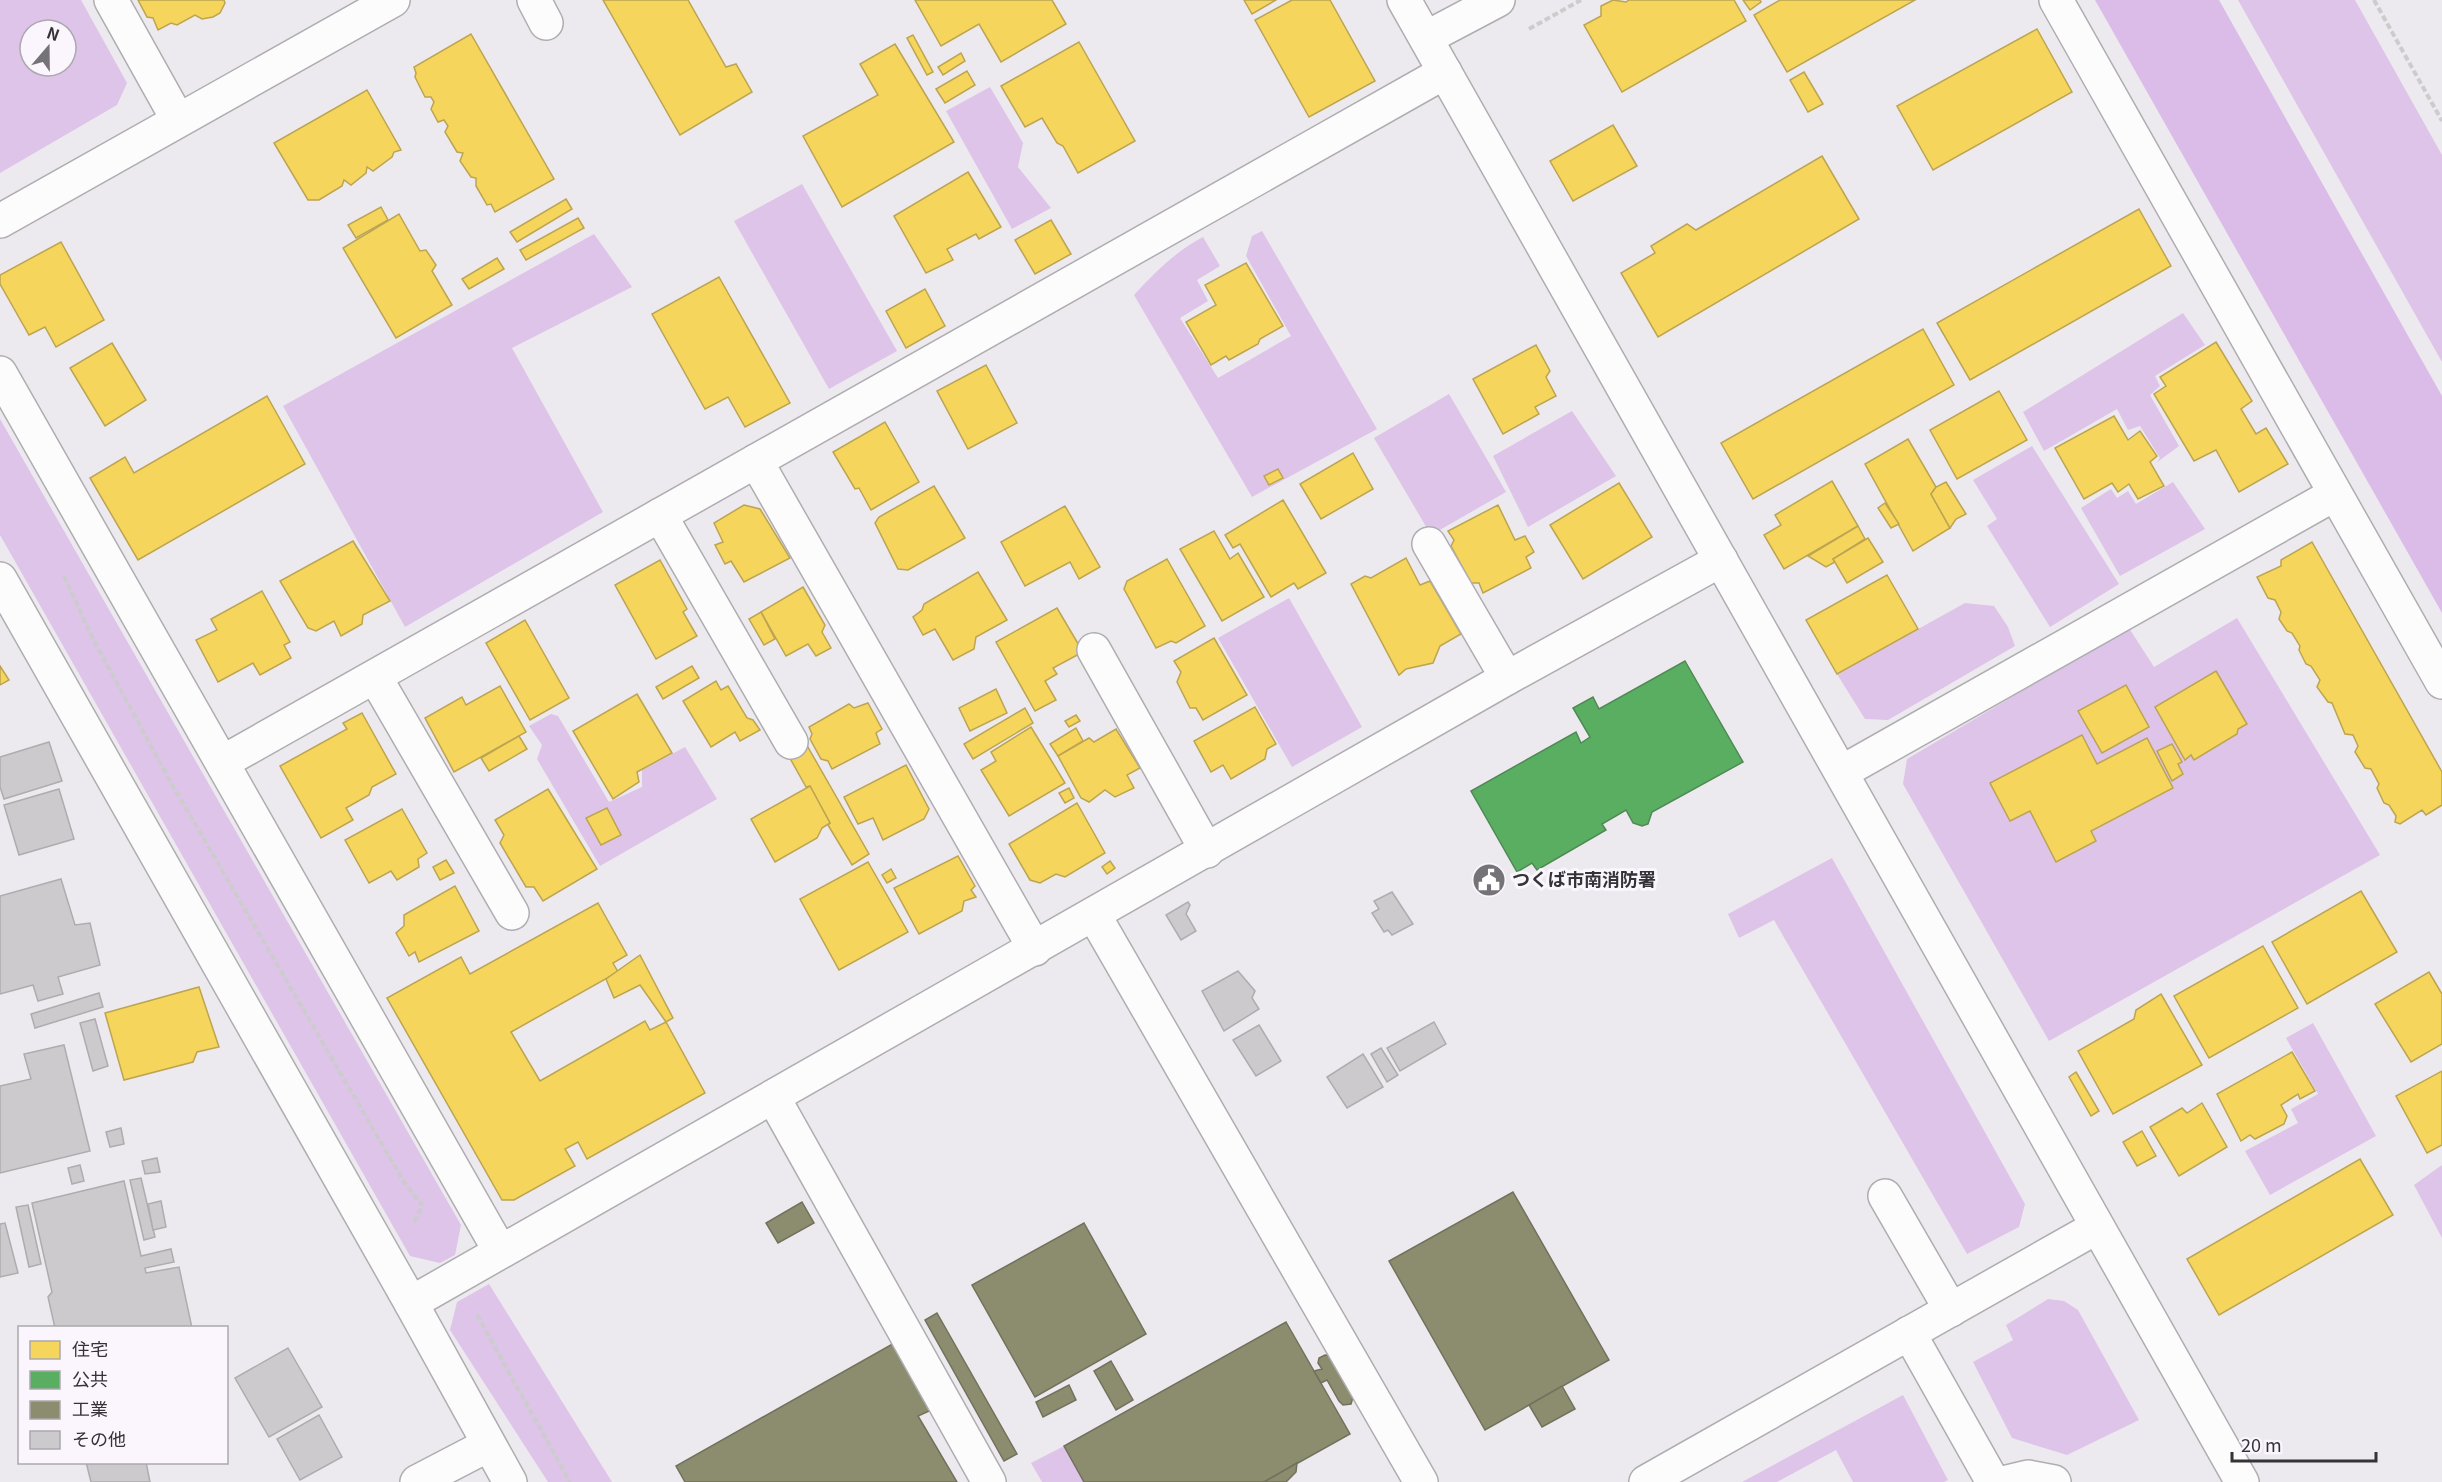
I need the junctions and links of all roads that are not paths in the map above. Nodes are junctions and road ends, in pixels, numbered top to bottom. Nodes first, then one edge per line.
1 (111, 0) edge
2 (393, 0) edge
3 (1404, 0) edge
4 (1498, 0) edge
5 (2056, 0) edge
6 (1426, 38) junction
7 (1445, 72) junction
8 (178, 120) junction
9 (0, 221) edge
10 (0, 373) edge
11 (756, 461) junction
12 (2335, 494) junction
13 (660, 515) junction
14 (1429, 544) dead end
15 (1721, 560) junction
16 (0, 579) edge
17 (1094, 650) dead end
18 (375, 677) junction
19 (1507, 678) junction
20 (2442, 682) edge
21 (791, 742) dead end
22 (223, 762) junction
23 (1842, 772) junction
24 (1207, 851) junction
25 (512, 913) dead end
26 (1094, 915) junction
27 (1035, 949) junction
28 (773, 1097) junction
29 (1885, 1196) dead end
30 (2097, 1227) junction
31 (500, 1251) junction
32 (411, 1303) junction
33 (1951, 1310) junction
34 (1909, 1333) junction
35 (488, 1444) junction
36 (417, 1482) edge
37 (510, 1482) edge
38 (989, 1482) edge
39 (1421, 1482) edge
40 (1646, 1482) edge
41 (1993, 1482) edge
42 (2007, 1482) edge
43 (2054, 1482) edge
44 (2242, 1482) edge

1 - 8 street
2 - 8 street
3 - 6 street
4 - 6 street
5 - 12 street
6 - 7 street
7 - 11 street
7 - 15 street
8 - 9 street
10 - 22 street
11 - 13 street
11 - 27 street
12 - 20 street
12 - 23 street
13 - 18 street
13 - 21 street
14 - 19 street
15 - 19 street
15 - 23 street
16 - 32 street
17 - 24 street
18 - 22 street
18 - 25 street
19 - 24 street
22 - 31 street
23 - 30 street
24 - 26 street
26 - 27 street
26 - 39 street
27 - 28 street
28 - 31 street
28 - 38 street
29 - 33 street
30 - 33 street
30 - 44 street
31 - 32 street
32 - 35 street
33 - 34 street
34 - 40 street
34 - 41 street
35 - 36 street
35 - 37 street
42 - 43 street

